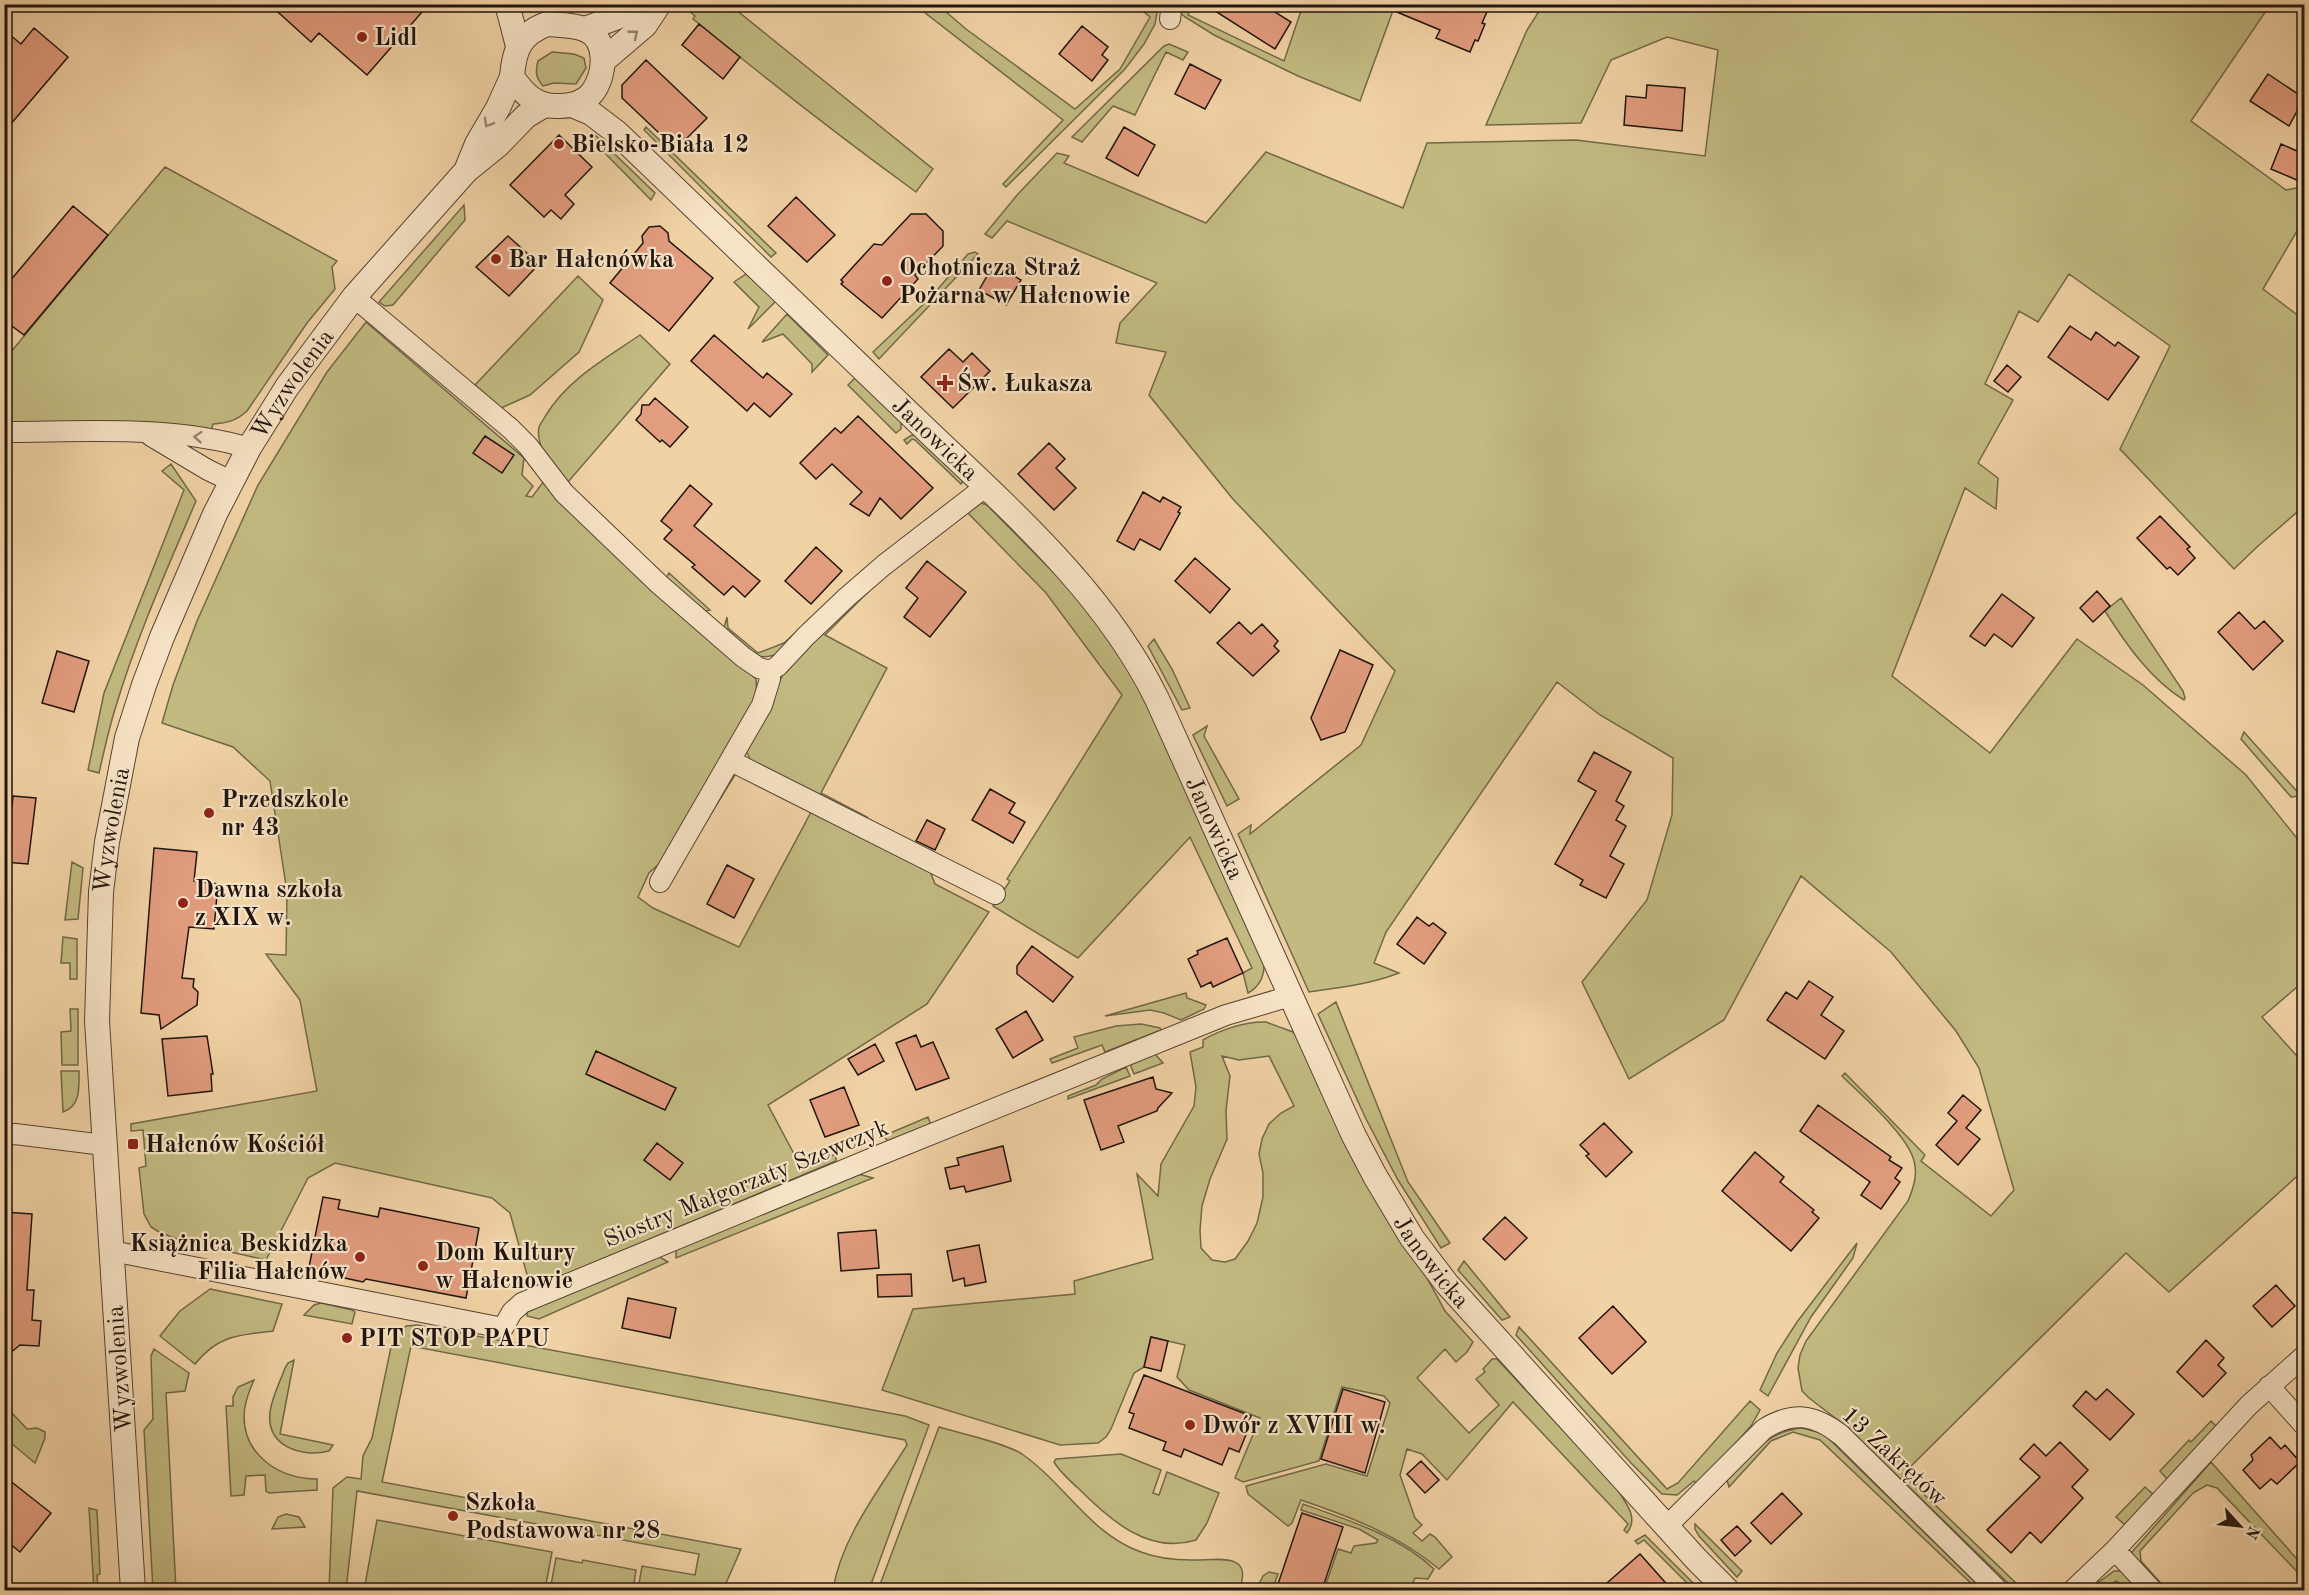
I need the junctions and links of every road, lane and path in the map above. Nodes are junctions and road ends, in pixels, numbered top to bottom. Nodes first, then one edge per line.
1 (507, 4) edge
2 (542, 4) edge
3 (643, 4) edge
4 (659, 4) edge
5 (556, 25) junction
6 (585, 29) junction
7 (518, 46) junction
8 (601, 71) junction
9 (512, 76) junction
10 (572, 105) junction
11 (543, 106) junction
12 (616, 132) junction
13 (466, 171) junction
14 (354, 297) junction
15 (4, 432) edge
16 (147, 433) junction
17 (249, 448) junction
18 (231, 481) junction
19 (985, 487) junction
20 (770, 671) junction
21 (731, 761) junction
22 (660, 882) dead end
23 (995, 894) dead end
24 (1291, 996) junction
25 (4, 1135) edge
26 (104, 1145) junction
27 (112, 1251) junction
28 (2304, 1356) edge
29 (2269, 1386) junction
30 (2304, 1425) edge
31 (1666, 1526) junction
32 (2115, 1550) junction
33 (133, 1590) edge
34 (1727, 1590) edge
35 (1998, 1590) edge
36 (2073, 1590) edge
37 (2152, 1590) edge

1 - 7 street
2 - 5 street
3 - 6 street
8 -> 4 street
5 - 6 street
5 - 7 street
6 - 8 street
7 - 9 street
8 - 10 street
8 - 12 street, Janowicka
9 - 11 street
9 -> 13 street, Wyzwolenia
10 - 11 street
10 - 12 street, Janowicka
11 - 13 street, Wyzwolenia
12 - 19 street, Janowicka
13 - 14 street, Wyzwolenia
14 - 17 street, Wyzwolenia
14 - 20 street
15 - 16 street
17 -> 16 street
16 - 18 street
17 - 18 street, Wyzwolenia
18 - 26 street, Wyzwolenia
19 - 20 street
19 - 24 street, Janowicka
20 - 21 street
21 - 22 street
21 - 23 street
24 - 27 street, Siostry Małgorzaty Szewczyk
24 - 31 street, Janowicka
25 - 26 street
26 - 27 street, Wyzwolenia
27 - 33 street, Wyzwolenia
28 - 29 street
29 - 30 street
29 - 32 street
31 - 34 street, Janowicka
31 - 35 street, 13 Zakrętów
32 - 36 street
32 - 37 street

